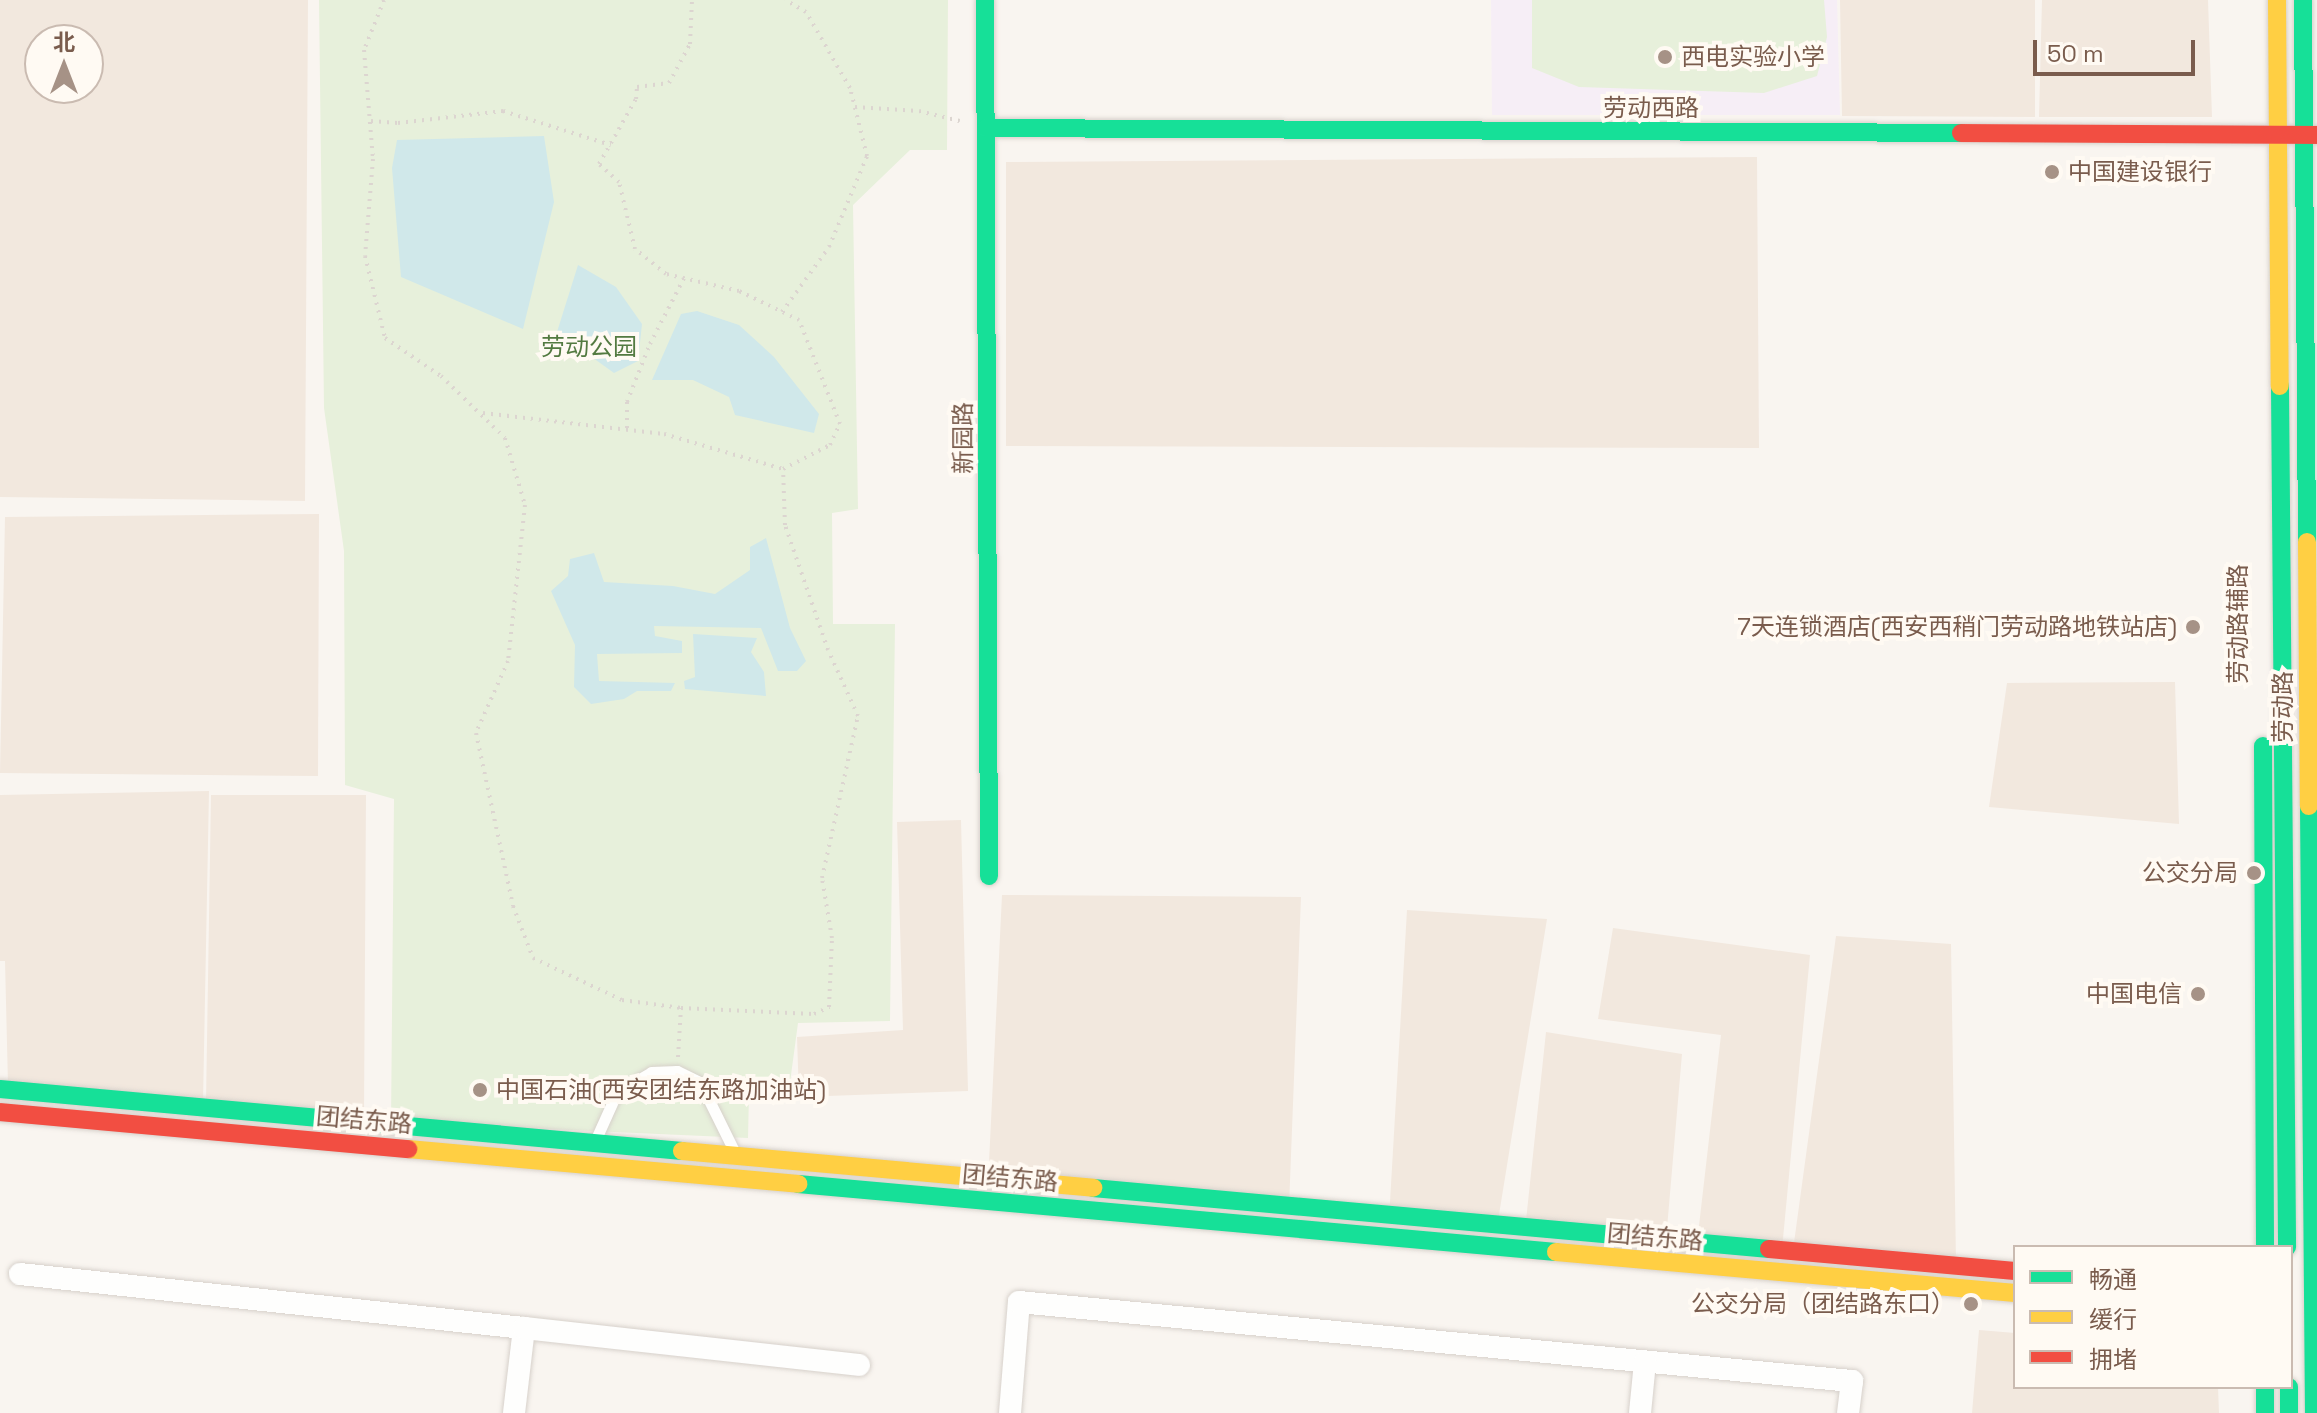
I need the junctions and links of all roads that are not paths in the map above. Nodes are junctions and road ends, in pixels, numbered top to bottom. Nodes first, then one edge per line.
1 (985, 0) edge
2 (2257, 0) edge
3 (2277, 0) edge
4 (2303, 0) edge
5 (986, 128) junction
6 (2259, 135) junction
7 (2278, 135) junction
8 (2310, 135) edge
9 (989, 876) dead end
10 (0, 1089) edge
11 (2265, 1105) junction
12 (2287, 1105) junction
13 (2314, 1105) edge
14 (0, 1112) edge
15 (595, 1143) junction
16 (736, 1156) junction
17 (2265, 1245) edge
18 (2287, 1245) edge
19 (2013, 1271) edge
20 (20, 1274) dead end
21 (2013, 1293) edge
22 (2293, 1308) edge
23 (2314, 1309) edge
24 (524, 1328) junction
25 (1645, 1362) junction
26 (859, 1365) dead end
27 (2265, 1389) edge
28 (2289, 1389) edge
29 (514, 1413) edge
30 (1010, 1413) edge
31 (1640, 1413) edge
32 (1848, 1413) edge
33 (2265, 1413) edge
34 (2289, 1413) edge
35 (2314, 1413) edge

1 - 5 street, 新园路
2 - 6 street, 劳动路辅路
3 - 7 street, 劳动路
4 - 8 street, 劳动路
5 - 6 street, 劳动西路
5 - 9 street, 新园路
6 - 7 street, 劳动西路
6 - 11 street, 劳动路辅路
7 - 8 street, 劳动西路
7 - 12 street, 劳动路
8 - 13 street, 劳动路
10 - 15 street
11 - 12 street
11 - 17 street, 劳动路辅路
12 - 13 street
12 - 18 street, 劳动路
13 - 23 street, 劳动路
14 - 21 street, 团结东路
15 - 16 street
15 - 16 lane
16 - 19 street
20 - 24 street
22 - 23 street
23 - 35 street, 劳动路
24 - 26 street
24 - 29 street
25 - 30 street
25 - 31 street
25 - 32 street
27 - 33 street
28 - 34 street

